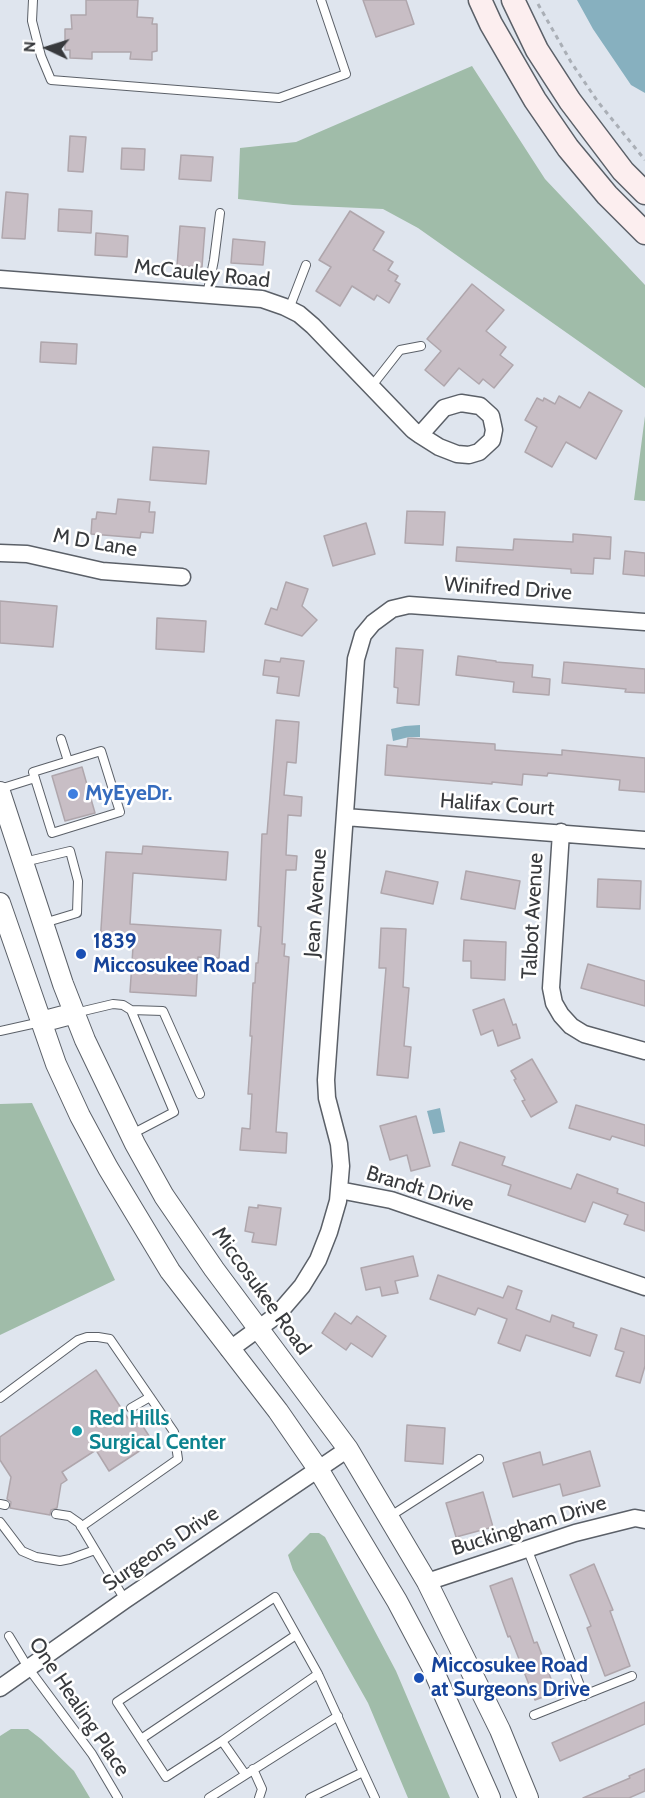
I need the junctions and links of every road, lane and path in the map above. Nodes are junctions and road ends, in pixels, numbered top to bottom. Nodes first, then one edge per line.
1 (33, 0) edge
2 (321, 0) edge
3 (480, 0) edge
4 (513, 0) edge
5 (536, 0) edge
6 (645, 160) edge
7 (645, 194) edge
8 (220, 213) dead end
9 (645, 233) edge
10 (306, 265) dead end
11 (0, 279) edge
12 (207, 295) junction
13 (289, 309) junction
14 (421, 346) dead end
15 (372, 387) junction
16 (420, 435) dead end
17 (0, 553) edge
18 (182, 578) dead end
19 (645, 622) edge
20 (373, 623) joint
21 (61, 739) dead end
22 (68, 761) junction
23 (35, 778) junction
24 (0, 790) edge
25 (345, 817) junction
26 (561, 832) junction
27 (645, 840) edge
28 (24, 862) junction
29 (0, 903) edge
30 (43, 923) junction
31 (131, 1010) junction
32 (75, 1013) junction
33 (41, 1022) junction
34 (0, 1031) edge
35 (645, 1051) edge
36 (200, 1094) dead end
37 (130, 1135) junction
38 (339, 1190) junction
39 (645, 1287) edge
40 (258, 1328) junction
41 (229, 1350) junction
42 (150, 1397) junction
43 (0, 1398) edge
44 (131, 1408) dead end
45 (348, 1449) junction
46 (479, 1459) dead end
47 (318, 1469) junction
48 (56, 1514) dead end
49 (389, 1517) junction
50 (645, 1520) edge
51 (0, 1522) edge
52 (81, 1527) junction
53 (527, 1548) junction
54 (95, 1550) junction
55 (427, 1582) junction
56 (125, 1600) junction
57 (296, 1635) junction
58 (9, 1636) dead end
59 (29, 1669) junction
60 (318, 1674) junction
61 (632, 1676) dead end
62 (0, 1688) edge
63 (584, 1696) junction
64 (534, 1715) dead end
65 (338, 1716) junction
66 (141, 1739) junction
67 (222, 1741) junction
68 (249, 1772) junction
69 (363, 1772) junction
70 (118, 1798) edge
71 (210, 1798) edge
72 (259, 1798) edge
73 (310, 1798) edge
74 (375, 1798) edge
75 (490, 1798) edge
76 (528, 1798) edge

1 - 2 lane
3 - 9 main road
4 - 7 main road
5 - 6 path
8 - 12 lane
10 - 13 lane
11 - 12 street, McCauley Road
12 - 13 street, McCauley Road
13 - 15 street, McCauley Road
14 - 15 lane
15 - 16 street, McCauley Road
17 - 18 street, M D Lane
19 - 20 street, Winifred Drive
20 - 25 street, Jean Avenue
21 - 22 lane
22 - 23 lane
22 - 23 lane
23 - 24 lane
24 - 28 street, Miccosukee Road
25 - 26 street, Halifax Court
25 - 38 street, Jean Avenue
26 - 27 street, Halifax Court
26 - 35 street, Talbot Avenue
28 - 30 street, Miccosukee Road
28 - 30 lane
29 - 33 street
30 - 32 street, Miccosukee Road
31 - 32 lane
31 - 36 lane
31 - 37 lane
32 - 33 street
32 - 37 street, Miccosukee Road
33 - 34 lane
33 - 41 street
37 - 40 street, Miccosukee Road
38 - 39 street, Brandt Drive
38 - 40 street, Brandt Drive
40 - 41 street, Brandt Drive
40 - 45 street, Miccosukee Road
41 - 47 street
42 - 43 lane
42 - 44 lane
42 - 52 lane
45 - 47 street, Surgeons Drive
45 - 49 street, Miccosukee Road
46 - 49 lane
47 - 56 street, Surgeons Drive
47 - 75 street
48 - 52 lane
49 - 55 street, Miccosukee Road
50 - 53 street, Buckingham Drive
51 - 54 lane
52 - 54 lane
53 - 55 street, Buckingham Drive
53 - 63 lane
54 - 56 lane
55 - 76 street, Miccosukee Road
56 - 59 street, Surgeons Drive
57 - 60 lane
57 - 66 lane
57 - 66 lane
58 - 59 lane, One Healing Place
59 - 62 street, Surgeons Drive
59 - 70 lane, One Healing Place
60 - 65 lane
60 - 67 lane
61 - 63 lane
63 - 64 lane
65 - 68 lane
65 - 69 lane
66 - 67 lane
67 - 68 lane
68 - 71 lane
68 - 72 lane
69 - 73 lane
69 - 74 lane

